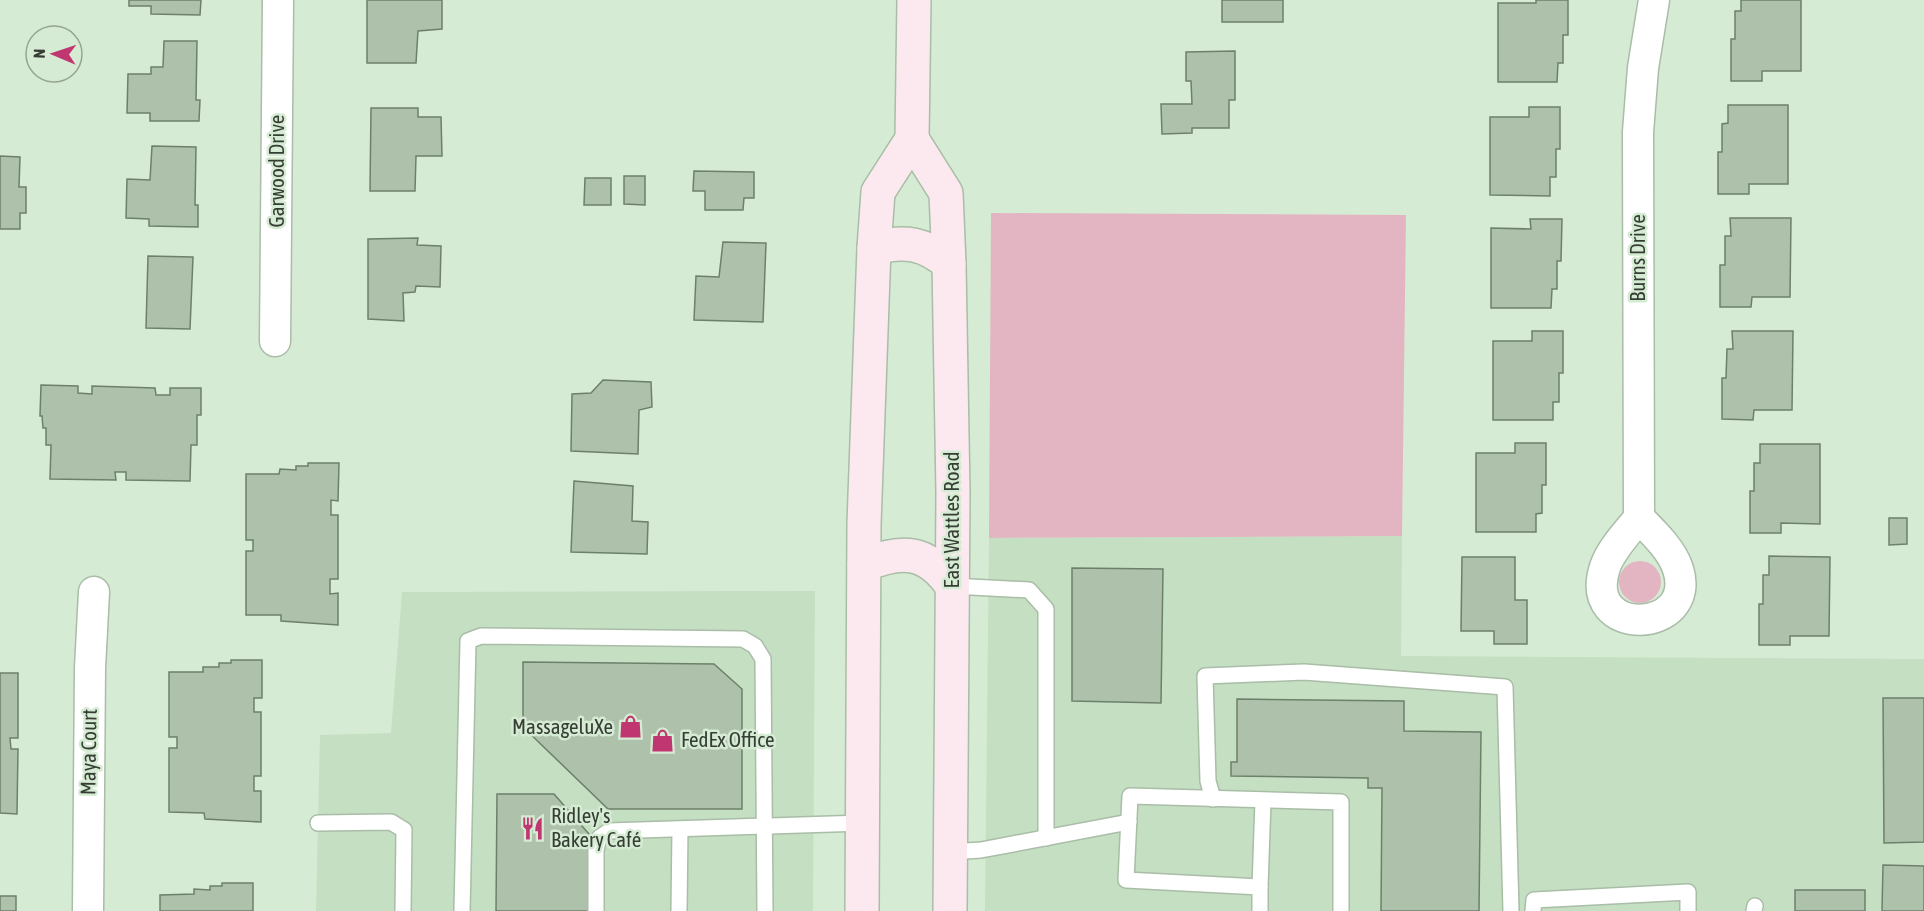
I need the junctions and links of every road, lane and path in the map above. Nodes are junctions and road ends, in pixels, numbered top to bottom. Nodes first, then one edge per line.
1 (278, 0) edge
2 (914, 0) edge
3 (1654, 0) edge
4 (912, 139) junction
5 (874, 248) junction
6 (949, 264) junction
7 (275, 342) dead end
8 (1639, 518) dead end
9 (864, 566) junction
10 (952, 586) junction
11 (94, 592) dead end
12 (1213, 799) junction
13 (1263, 801) junction
14 (1129, 822) junction
15 (318, 823) dead end
16 (863, 823) junction
17 (765, 826) junction
18 (680, 829) junction
19 (1046, 838) junction
20 (950, 852) junction
21 (1260, 886) junction
22 (88, 911) edge
23 (403, 911) edge
24 (462, 911) edge
25 (596, 911) edge
26 (679, 911) edge
27 (765, 911) edge
28 (862, 911) edge
29 (950, 911) edge
30 (1260, 911) edge
31 (1341, 911) edge
32 (1511, 911) edge
33 (1533, 911) edge
34 (1688, 911) edge

1 - 7 street, Garwood Drive
2 - 4 main road
3 - 8 street, Burns Drive
4 - 5 main road
4 - 6 main road, East Wattles Road
5 - 6 main road
5 - 9 main road
6 - 10 main road, East Wattles Road
9 - 10 main road
9 - 16 main road
10 - 19 lane
10 - 20 main road, East Wattles Road
11 - 22 street, Maya Court
12 - 13 lane
12 - 14 lane
12 - 32 lane
13 - 21 lane
13 - 31 lane
14 - 19 lane
14 - 21 lane
15 - 23 lane
16 - 17 lane
16 - 28 main road
17 - 18 lane
17 - 24 lane
17 - 27 lane
18 - 25 lane
18 - 26 lane
19 - 20 lane
20 - 29 main road, East Wattles Road
21 - 30 lane
33 - 34 lane

